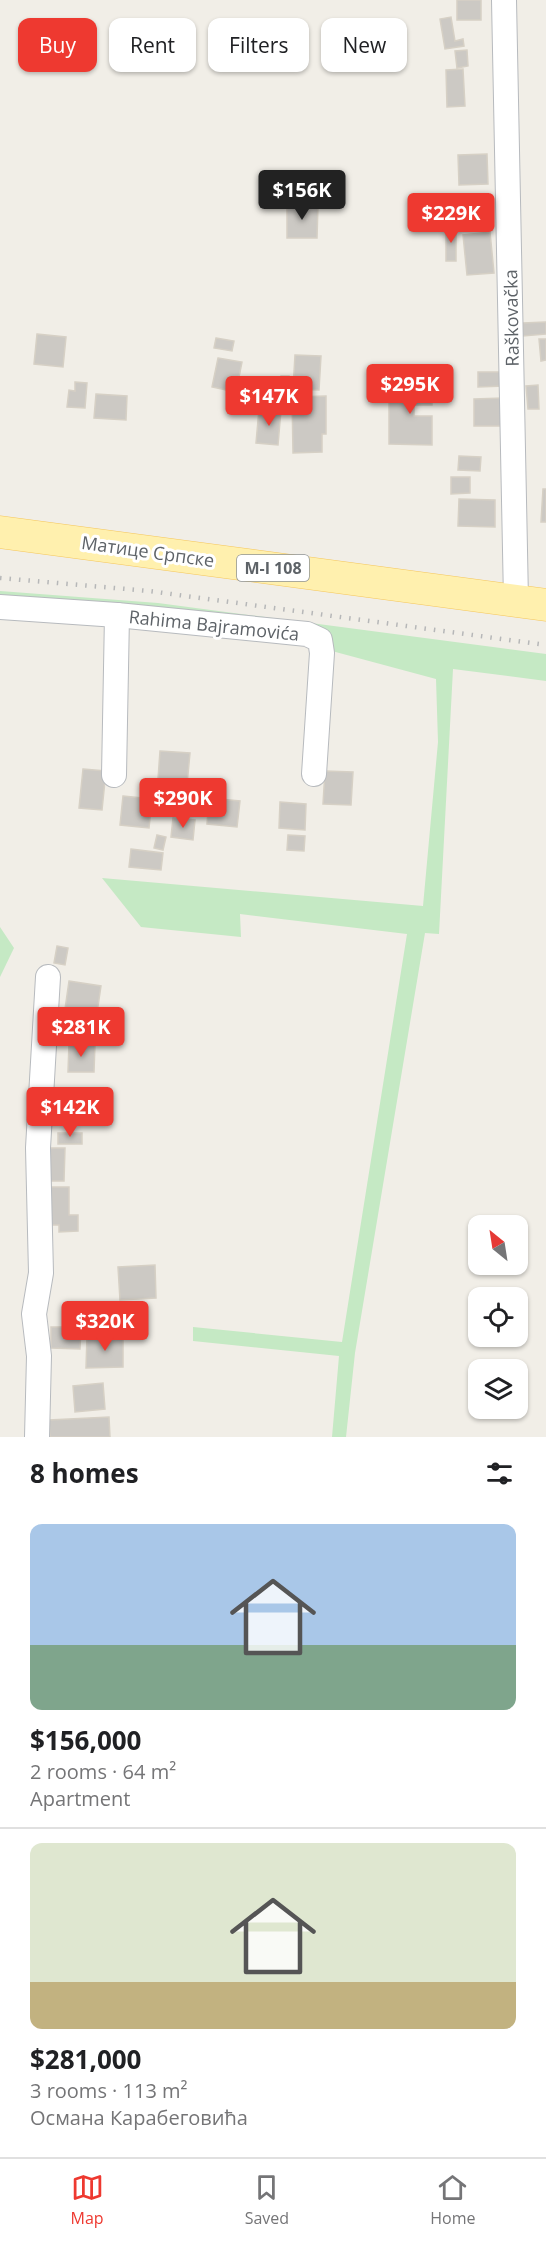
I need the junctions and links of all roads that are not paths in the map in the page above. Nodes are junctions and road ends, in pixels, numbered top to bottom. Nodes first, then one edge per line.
1 (504, 0) edge
2 (0, 532) edge
3 (516, 600) junction
4 (546, 605) edge
5 (0, 607) edge
6 (117, 615) junction
7 (314, 774) dead end
8 (114, 775) dead end
9 (48, 977) dead end
10 (37, 1437) edge

1 - 3 street, Raškovačka
2 - 3 main road, Матице Српске / M-I 108
3 - 4 main road, Матице Српске / M-I 108
5 - 6 street, Rahima Bajramovića
6 - 7 street, Rahima Bajramovića
6 - 8 street, Rahima Bajramovića
9 - 10 street

